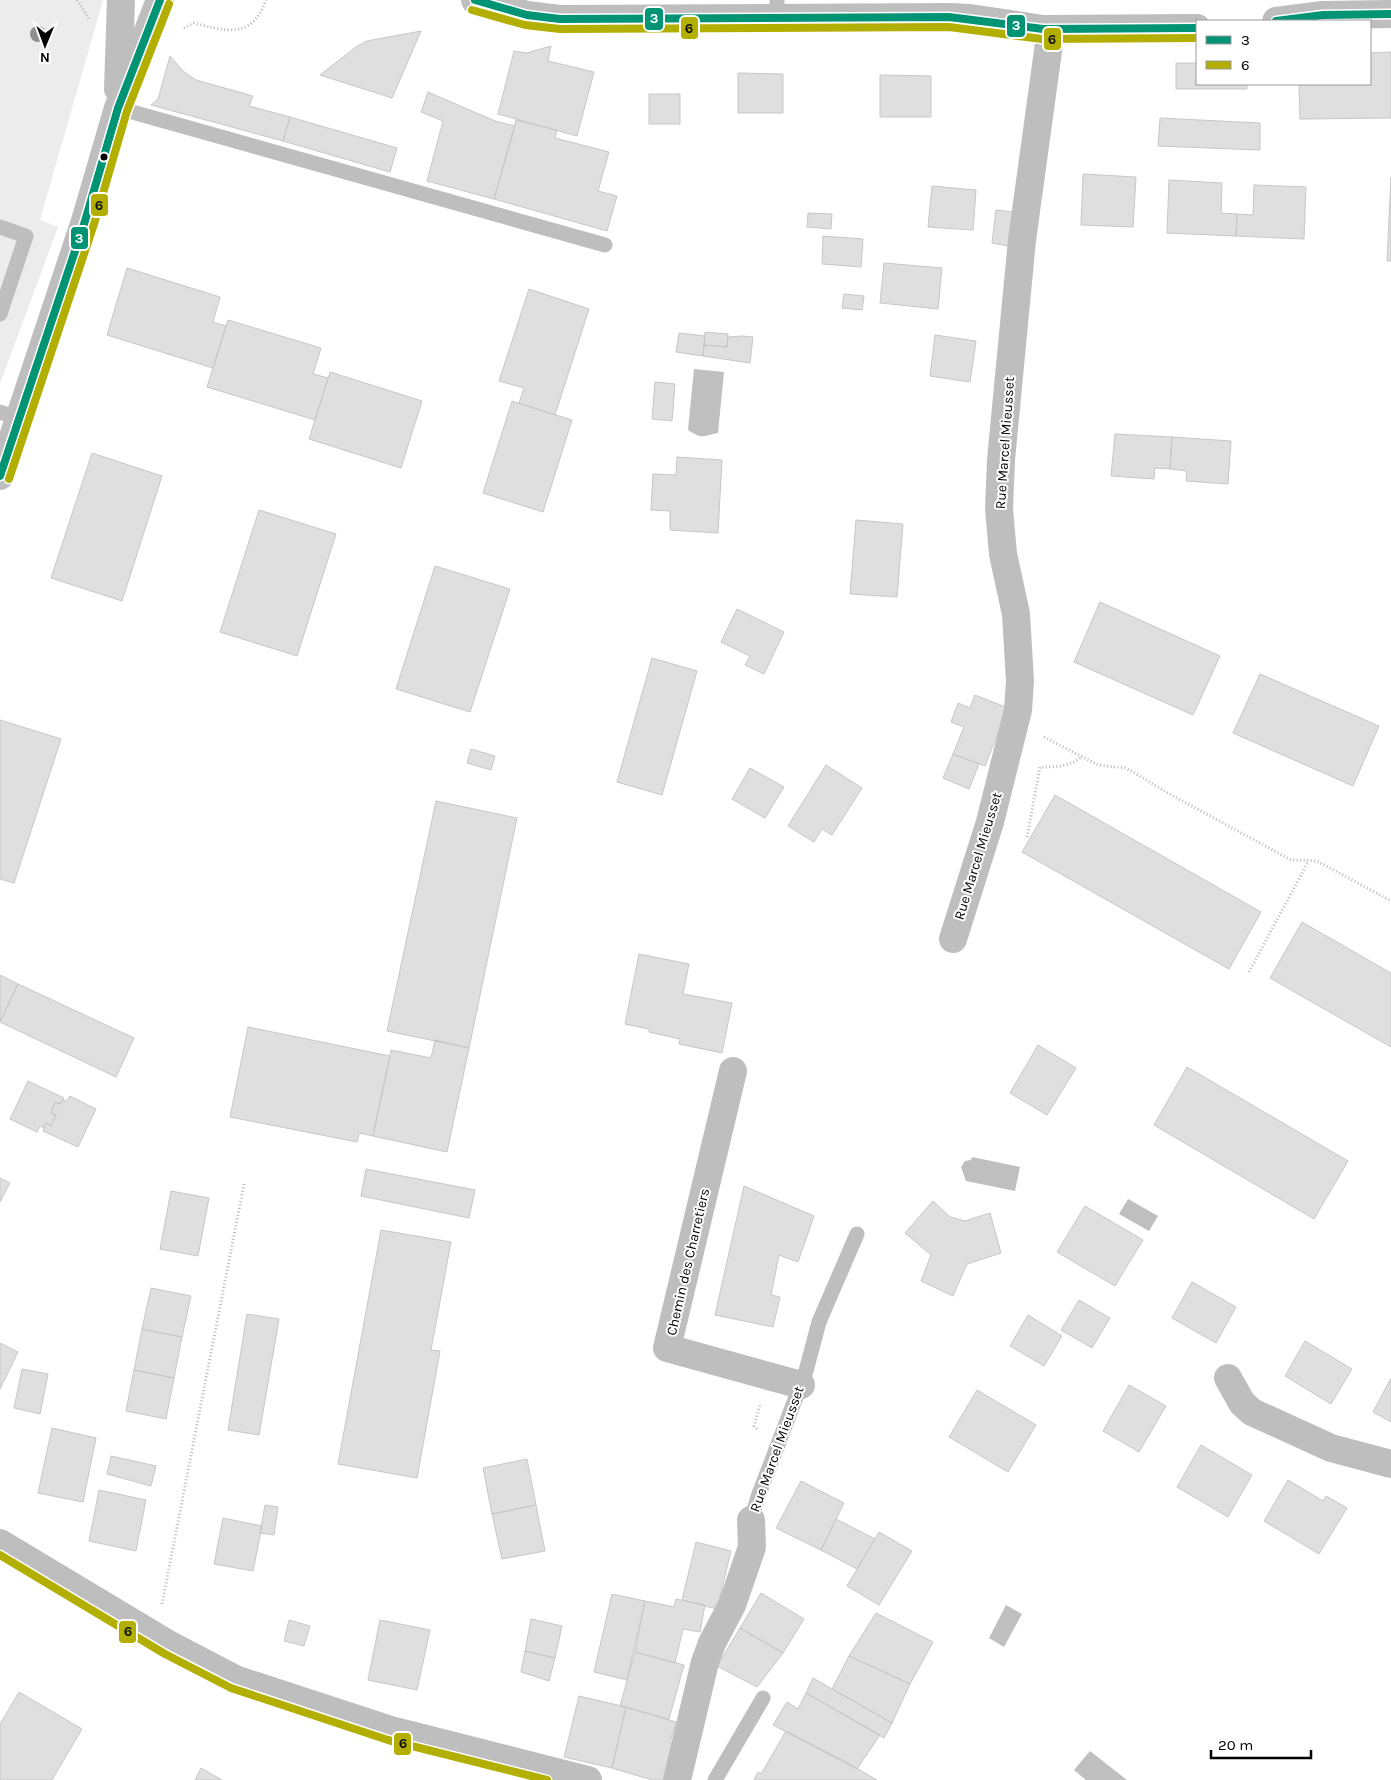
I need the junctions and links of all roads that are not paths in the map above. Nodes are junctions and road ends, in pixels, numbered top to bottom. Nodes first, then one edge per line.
1 (121, 0) edge
2 (160, 0) edge
3 (475, 0) edge
4 (1311, 8) edge
5 (777, 9) edge
6 (913, 9) edge
7 (1391, 14) edge
8 (1279, 20) edge
9 (1196, 28) edge
10 (1051, 29) junction
11 (118, 108) junction
12 (0, 227) edge
13 (605, 245) dead end
14 (1, 311) edge
15 (10, 415) edge
16 (0, 476) edge
17 (953, 939) dead end
18 (733, 1071) dead end
19 (857, 1234) dead end
20 (1228, 1378) dead end
21 (801, 1384) junction
22 (1391, 1464) edge
23 (752, 1520) joint
24 (0, 1544) edge
25 (764, 1698) dead end
26 (588, 1780) edge
27 (677, 1780) edge
28 (715, 1780) edge

1 - 11 street
2 - 11 street
3 - 5 street
4 - 7 street
4 - 8 street
5 - 6 street
6 - 10 street
9 - 10 street
10 - 17 street, Rue Marcel Mieusset
11 - 13 lane
11 - 15 street
12 - 14 lane
15 - 16 street
18 - 21 street, Chemin des Charretiers
19 - 21 lane, Rue Marcel Mieusset
20 - 22 street
21 - 23 lane, Rue Marcel Mieusset
23 - 27 street, Rue Marcel Mieusset
24 - 26 street
25 - 28 lane

